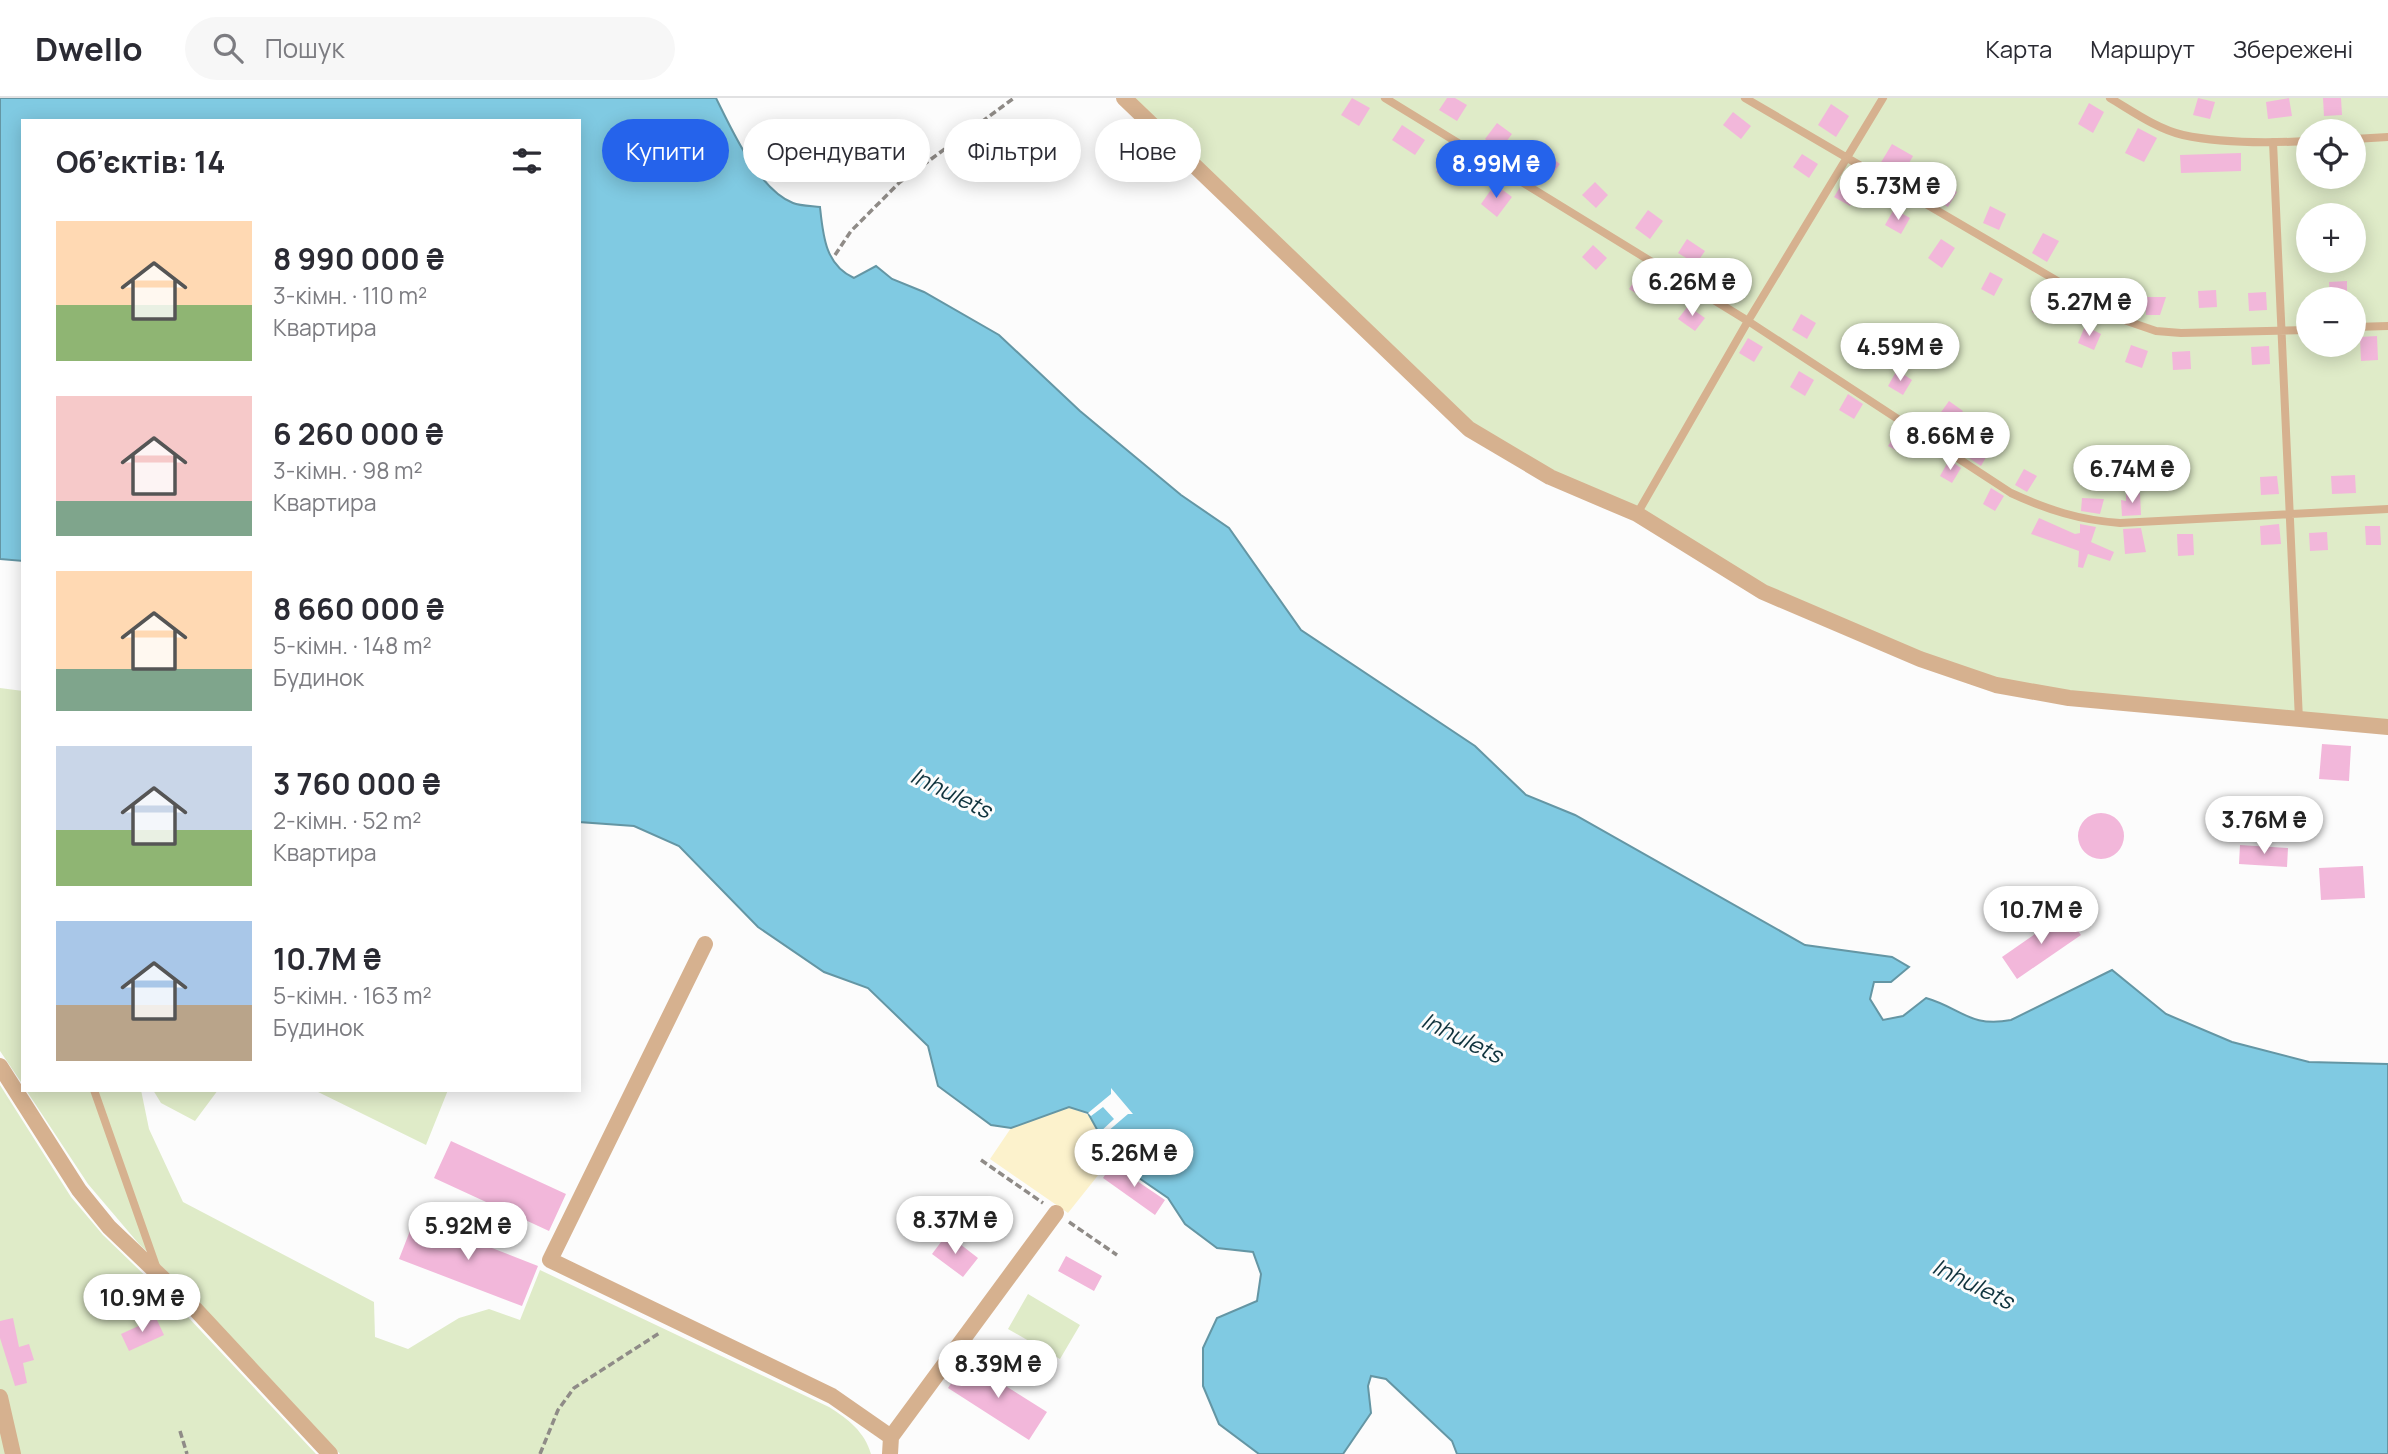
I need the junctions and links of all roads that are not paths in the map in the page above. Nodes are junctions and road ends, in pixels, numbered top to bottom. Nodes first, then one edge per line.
1 (1124, 98) edge
2 (1385, 98) edge
3 (1745, 98) edge
4 (1883, 98) edge
5 (2110, 98) edge
6 (2388, 137) edge
7 (2366, 138) edge
8 (2296, 141) edge
9 (2273, 142) junction
10 (1846, 159) junction
11 (1748, 321) junction
12 (2388, 326) edge
13 (2366, 327) edge
14 (2296, 330) edge
15 (2282, 331) junction
16 (2388, 509) edge
17 (2292, 513) junction
18 (1637, 514) junction
19 (2299, 721) junction
20 (2388, 727) edge
21 (705, 944) dead end
22 (0, 1066) edge
23 (95, 1092) edge
24 (1056, 1213) dead end
25 (159, 1274) junction
26 (0, 1396) edge
27 (891, 1437) junction
28 (13, 1454) edge
29 (330, 1454) edge
30 (890, 1454) edge

1 - 18 street
2 - 11 lane
3 - 10 lane
4 - 10 lane
5 - 9 lane
6 - 7 lane
8 - 9 lane
9 - 15 lane
10 - 11 lane
10 - 15 lane
11 - 17 lane
11 - 18 lane
12 - 13 lane
14 - 15 lane
15 - 17 lane
16 - 17 lane
17 - 19 lane
18 - 19 street
19 - 20 street
21 - 27 street
22 - 25 street
23 - 25 lane
24 - 27 street
25 - 29 street
26 - 28 street
27 - 30 street

